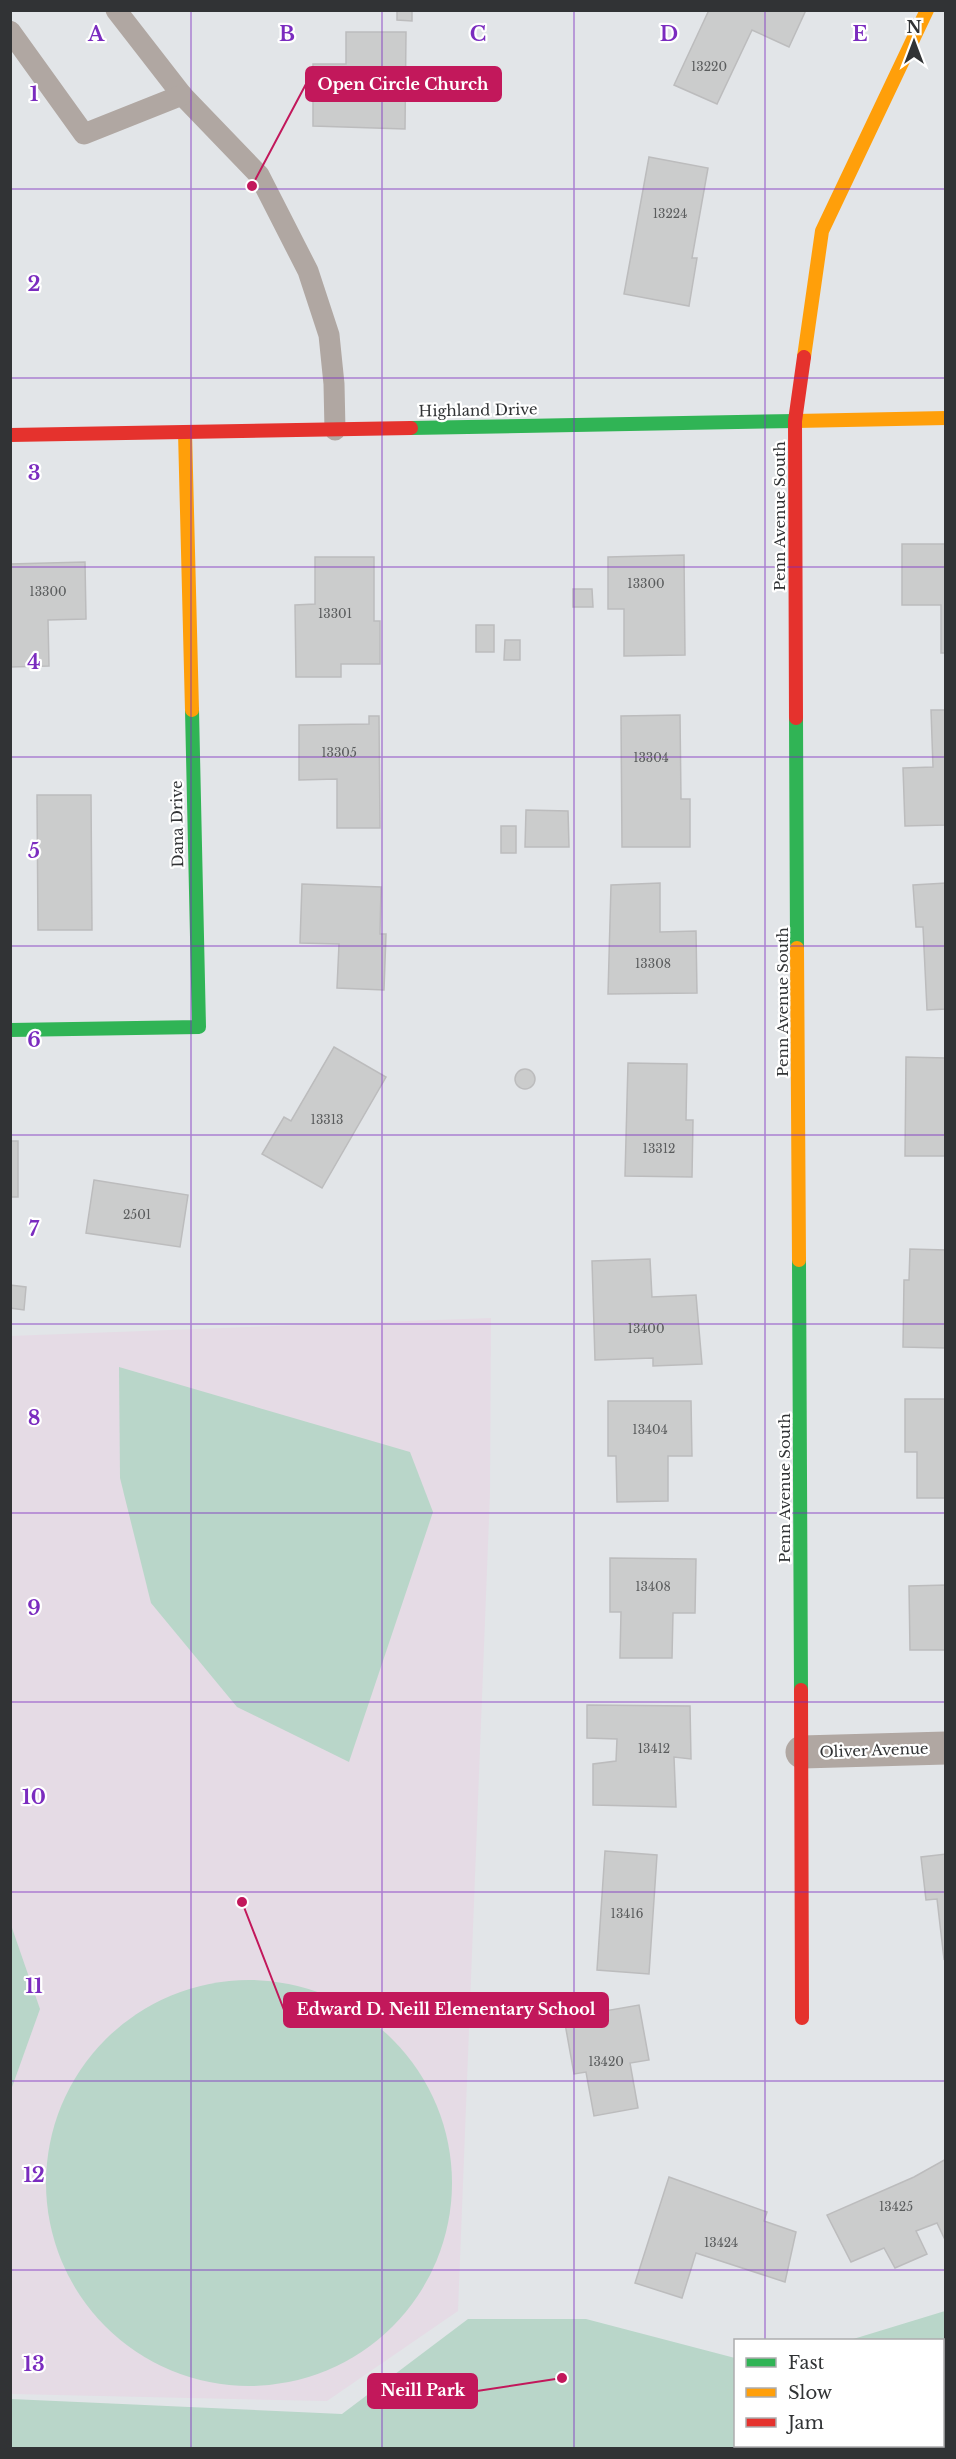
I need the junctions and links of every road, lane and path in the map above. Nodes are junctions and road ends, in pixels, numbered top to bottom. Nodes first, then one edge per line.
1 (116, 10) edge
2 (927, 10) edge
3 (10, 31) edge
4 (182, 95) junction
5 (945, 418) edge
6 (795, 421) junction
7 (335, 430) junction
8 (185, 432) junction
9 (10, 435) edge
10 (10, 1030) edge
11 (945, 1748) edge
12 (802, 1752) junction
13 (802, 2018) dead end

1 - 4 lane
2 - 6 street, Penn Avenue South
3 - 4 lane
4 - 7 lane
5 - 6 street, Highland Drive
6 - 7 street, Highland Drive
6 - 12 street, Penn Avenue South
7 - 8 street, Highland Drive
8 - 9 street, Highland Drive
8 - 10 street, Dana Drive
11 - 12 street, Oliver Avenue
12 - 13 street, Penn Avenue South

